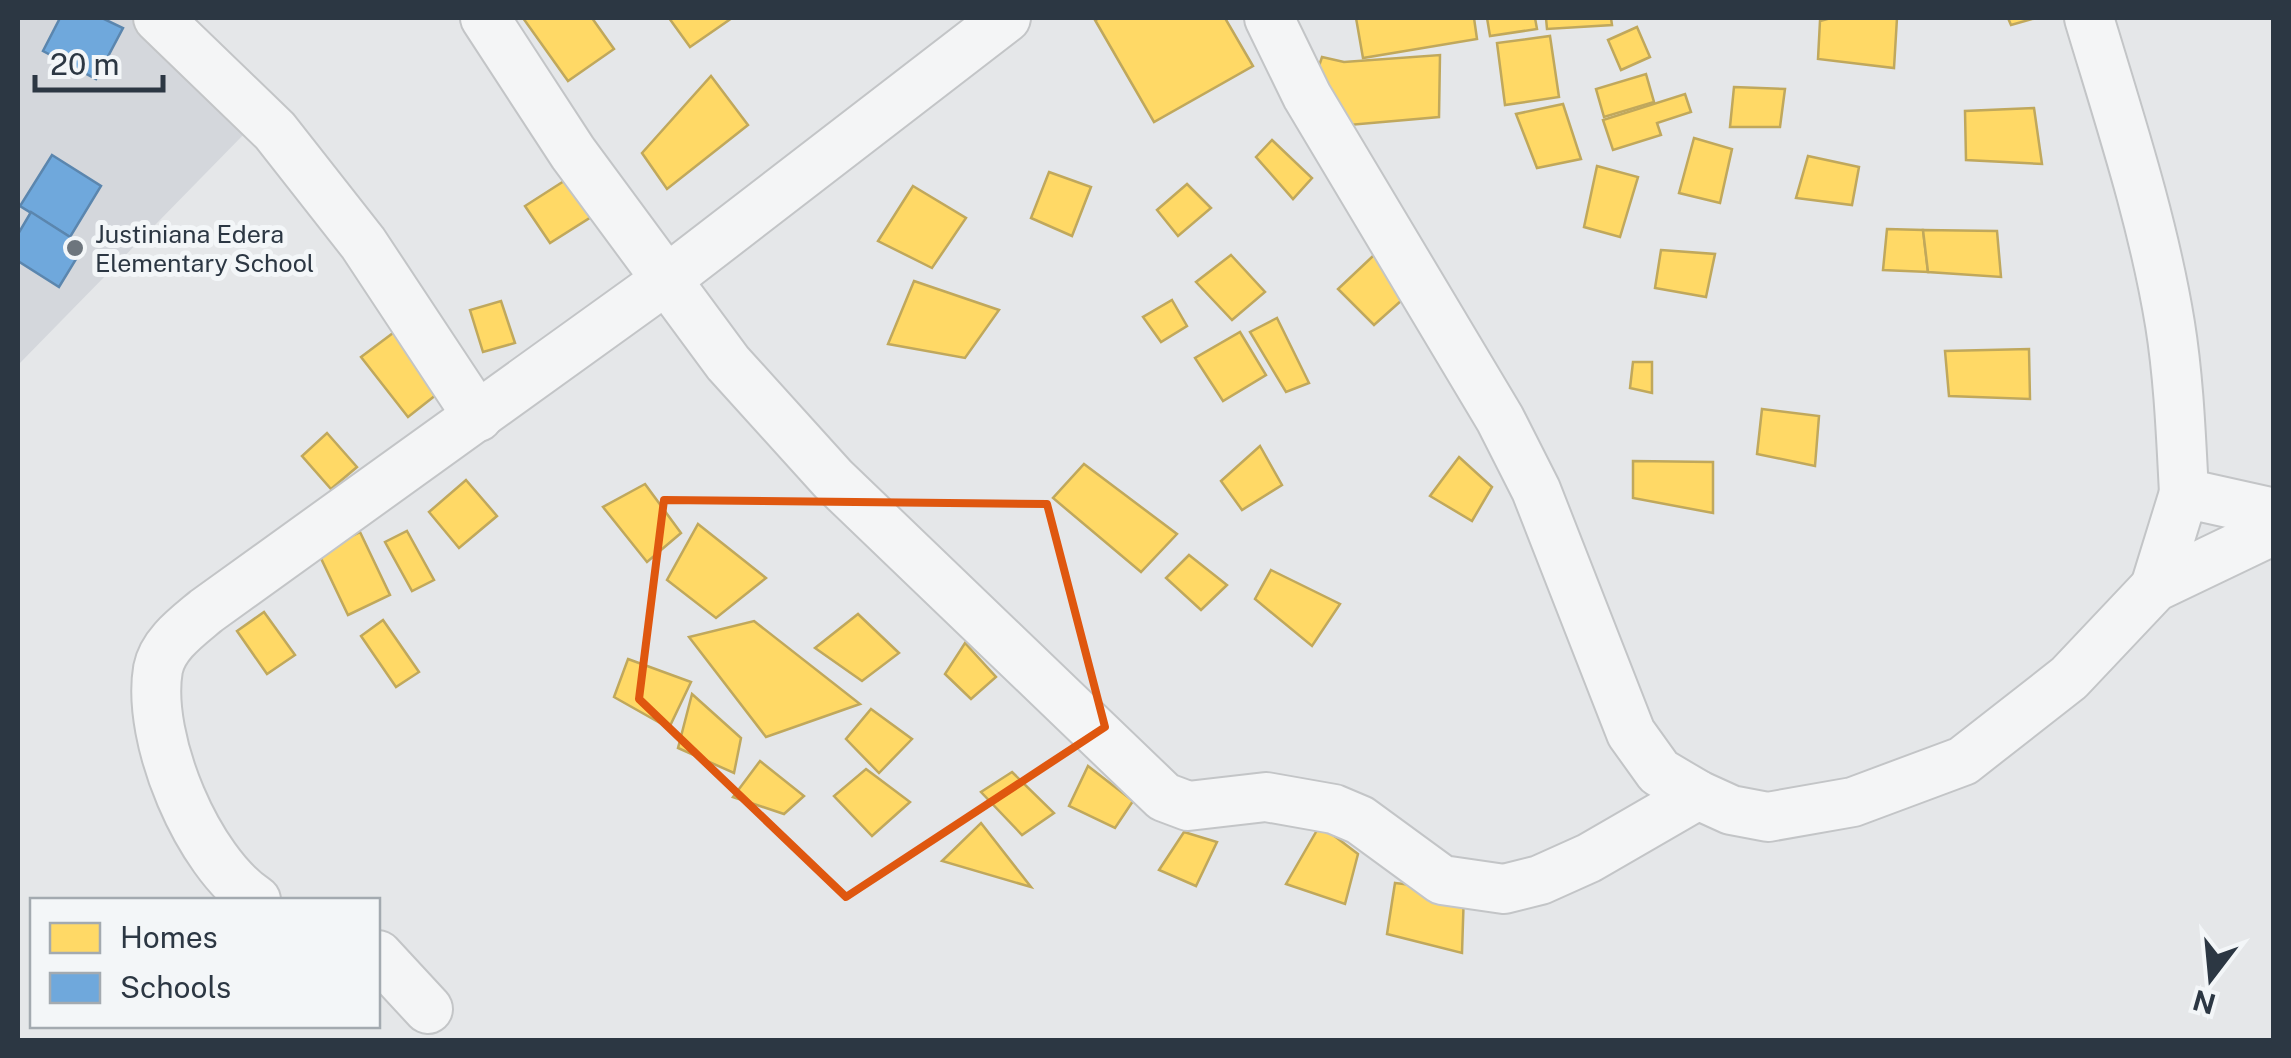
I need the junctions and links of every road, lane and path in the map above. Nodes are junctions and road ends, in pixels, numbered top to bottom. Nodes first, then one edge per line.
1 (158, 18) edge
2 (484, 18) edge
3 (974, 18) edge
4 (1006, 18) edge
5 (1269, 18) edge
6 (2089, 18) edge
7 (666, 280) junction
8 (478, 417) junction
9 (2184, 494) junction
10 (2274, 514) edge
11 (2274, 530) edge
12 (2155, 587) junction
13 (1698, 794) junction
14 (254, 898) edge
15 (380, 957) edge
16 (428, 1009) dead end

1 - 8 street
2 - 7 street
3 - 4 street
4 - 7 street
5 - 13 street
6 - 9 street
7 - 8 street
7 - 13 street
8 - 14 street
9 - 10 street
9 - 12 street
11 - 12 street
12 - 13 street
15 - 16 street

